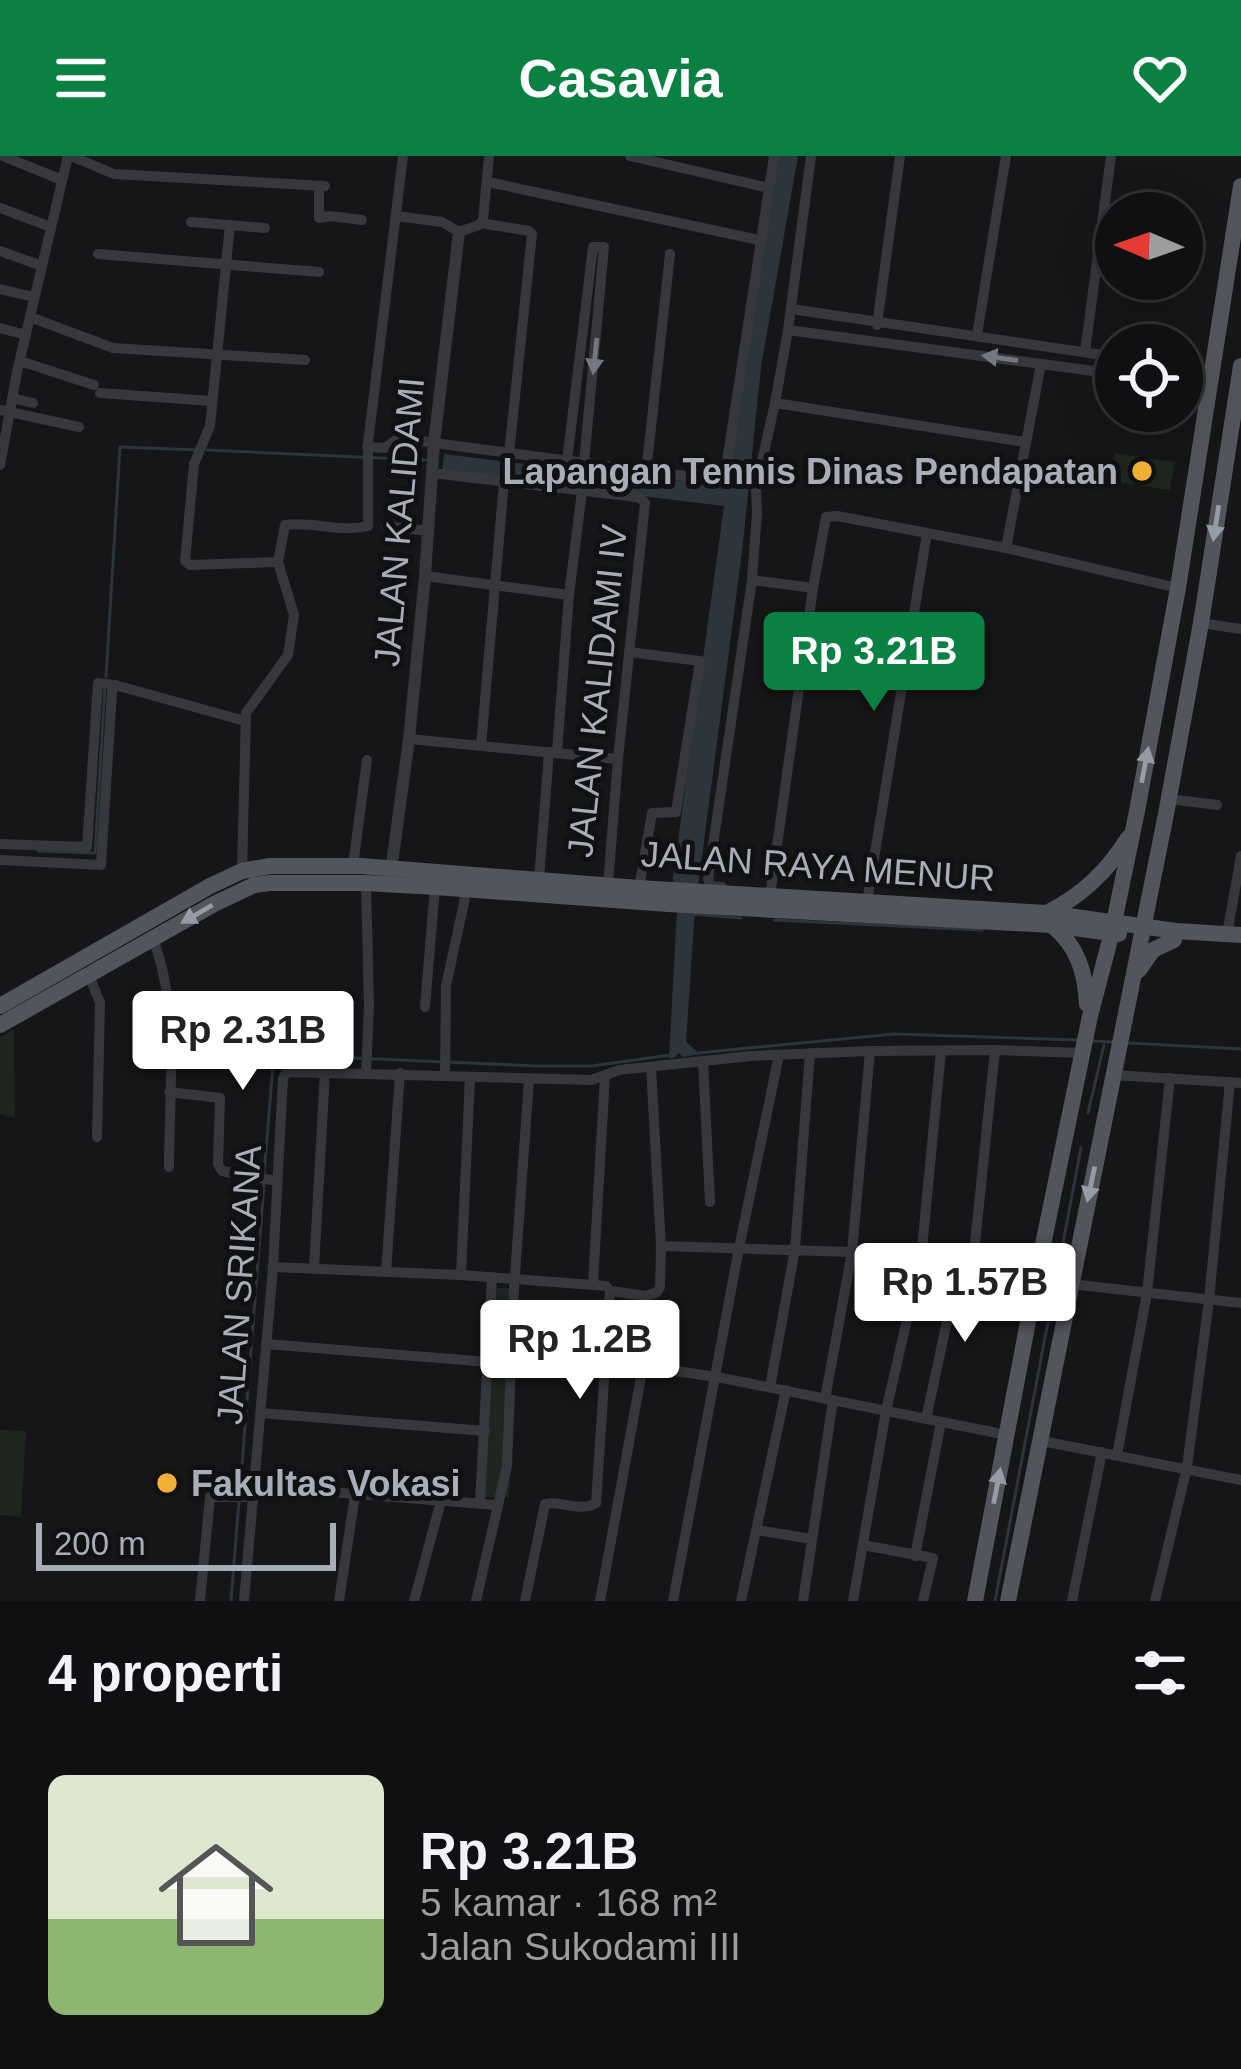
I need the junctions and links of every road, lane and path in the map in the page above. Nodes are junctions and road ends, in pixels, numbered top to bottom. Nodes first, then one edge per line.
1 (3, 156) edge
2 (69, 156) edge
3 (403, 156) edge
4 (490, 156) edge
5 (630, 156) edge
6 (774, 156) edge
7 (811, 156) edge
8 (900, 156) edge
9 (1006, 156) edge
10 (1111, 156) edge
11 (62, 180) junction
12 (488, 182) junction
13 (1241, 186) edge
14 (769, 188) junction
15 (0, 208) edge
16 (396, 216) junction
17 (362, 220) dead end
18 (191, 222) dead end
19 (482, 223) junction
20 (230, 225) junction
21 (51, 227) junction
22 (1239, 227) edge
23 (265, 228) dead end
24 (459, 232) junction
25 (759, 240) junction
26 (1237, 247) edge
27 (0, 251) edge
28 (98, 254) dead end
29 (670, 254) dead end
30 (226, 265) junction
31 (42, 266) junction
32 (319, 272) dead end
33 (0, 289) edge
34 (34, 297) junction
35 (791, 309) junction
36 (30, 317) junction
37 (877, 321) junction
38 (0, 328) edge
39 (788, 330) junction
40 (961, 333) junction
41 (26, 335) junction
42 (977, 335) junction
43 (875, 340) junction
44 (959, 352) junction
45 (1085, 352) junction
46 (216, 354) junction
47 (1095, 354) edge
48 (305, 360) dead end
49 (1041, 364) junction
50 (19, 366) junction
51 (1241, 366) edge
52 (0, 368) edge
53 (1095, 371) edge
54 (1203, 376) edge
55 (1211, 380) junction
56 (1203, 381) edge
57 (12, 398) junction
58 (212, 401) junction
59 (33, 403) dead end
60 (775, 403) junction
61 (4, 411) edge
62 (79, 427) dead end
63 (1024, 442) junction
64 (434, 443) junction
65 (367, 448) junction
66 (509, 454) junction
67 (567, 461) junction
68 (584, 463) junction
69 (0, 465) edge
70 (432, 472) junction
71 (646, 473) junction
72 (504, 482) junction
73 (582, 491) junction
74 (386, 526) dead end
75 (428, 531) junction
76 (927, 533) junction
77 (1006, 548) junction
78 (278, 562) junction
79 (425, 576) junction
80 (752, 580) junction
81 (494, 584) junction
82 (813, 589) junction
83 (1178, 589) junction
84 (568, 595) junction
85 (1201, 623) junction
86 (1241, 629) edge
87 (629, 652) junction
88 (245, 721) junction
89 (409, 739) junction
90 (481, 746) junction
91 (553, 752) junction
92 (618, 759) junction
93 (367, 760) dead end
94 (1169, 799) junction
95 (1217, 805) dead end
96 (1133, 828) junction
97 (0, 844) edge
98 (95, 845) junction
99 (1241, 856) edge
100 (0, 860) edge
101 (352, 866) junction
102 (242, 871) junction
103 (391, 876) junction
104 (539, 879) junction
105 (366, 883) junction
106 (608, 885) junction
107 (435, 887) junction
108 (639, 887) junction
109 (466, 889) junction
110 (728, 893) junction
111 (770, 896) junction
112 (668, 897) junction
113 (702, 899) junction
114 (867, 902) junction
115 (830, 906) junction
116 (1049, 919) junction
117 (1113, 927) junction
118 (1142, 932) junction
119 (1236, 938) edge
120 (153, 939) junction
121 (1174, 940) junction
122 (89, 975) junction
123 (1130, 989) junction
124 (36, 996) junction
125 (0, 1006) edge
126 (425, 1007) dead end
127 (1089, 1022) junction
128 (0, 1025) edge
129 (995, 1050) junction
130 (869, 1051) junction
131 (941, 1051) junction
132 (1083, 1052) junction
133 (810, 1053) junction
134 (779, 1055) junction
135 (703, 1061) junction
136 (366, 1065) junction
137 (651, 1067) junction
138 (445, 1068) junction
139 (325, 1072) junction
140 (1113, 1072) junction
141 (400, 1073) junction
142 (605, 1076) junction
143 (470, 1077) junction
144 (1170, 1078) junction
145 (529, 1080) junction
146 (1236, 1082) edge
147 (169, 1092) junction
148 (97, 1137) dead end
149 (1065, 1138) junction
150 (1099, 1146) junction
151 (169, 1168) dead end
152 (269, 1179) junction
153 (710, 1202) dead end
154 (661, 1246) junction
155 (739, 1248) junction
156 (795, 1249) junction
157 (852, 1252) junction
158 (920, 1259) junction
159 (966, 1262) junction
160 (273, 1267) junction
161 (314, 1268) junction
162 (1038, 1269) junction
163 (386, 1272) junction
164 (461, 1275) junction
165 (492, 1277) junction
166 (514, 1279) junction
167 (595, 1283) junction
168 (1070, 1285) junction
169 (610, 1292) junction
170 (1147, 1293) junction
171 (1209, 1300) junction
172 (1241, 1303) edge
173 (266, 1344) junction
174 (606, 1361) junction
175 (488, 1362) junction
176 (643, 1366) junction
177 (717, 1376) junction
178 (770, 1387) junction
179 (786, 1390) junction
180 (486, 1394) junction
181 (509, 1396) junction
182 (829, 1400) junction
183 (886, 1412) junction
184 (261, 1414) junction
185 (926, 1419) junction
186 (941, 1422) junction
187 (484, 1431) junction
188 (1007, 1435) junction
189 (1042, 1441) junction
190 (1102, 1453) junction
191 (1117, 1455) junction
192 (1187, 1467) junction
193 (1241, 1480) edge
194 (252, 1493) junction
195 (355, 1495) junction
196 (440, 1501) junction
197 (596, 1503) junction
198 (480, 1504) junction
199 (496, 1505) junction
200 (618, 1512) junction
201 (757, 1530) junction
202 (812, 1540) junction
203 (863, 1545) junction
204 (915, 1556) junction
205 (200, 1601) edge
206 (244, 1601) edge
207 (340, 1601) edge
208 (414, 1601) edge
209 (476, 1601) edge
210 (525, 1601) edge
211 (600, 1601) edge
212 (673, 1601) edge
213 (742, 1601) edge
214 (803, 1601) edge
215 (853, 1601) edge
216 (923, 1601) edge
217 (975, 1601) edge
218 (1008, 1601) edge
219 (1072, 1601) edge
220 (1155, 1601) edge

1 - 11 street
2 - 11 street
2 - 17 street
3 - 16 street
4 - 12 street
5 - 14 street
6 - 14 street
7 - 35 street
8 - 37 street
9 - 42 street
10 - 45 street
11 - 21 street
12 - 19 street
12 - 25 street
13 - 22 main road
14 - 25 street
15 - 21 street
16 - 24 street
16 - 65 street
18 - 20 street
19 - 24 street
19 - 66 street
20 - 23 street
20 - 30 street
21 - 31 street
22 - 26 main road
24 - 64 street, JALAN KALIDAMI
25 - 71 street
26 - 55 main road
27 - 31 street
28 - 30 street
29 - 71 street
30 - 32 street
30 - 46 street
31 - 34 street
33 - 34 street
34 - 36 street
35 - 37 street
35 - 39 street
36 - 41 street
36 - 46 street
37 - 40 street
37 - 43 street
38 - 41 street
39 - 43 street
39 - 60 street
40 - 42 street
40 - 44 street
41 - 50 street
42 - 45 street
43 - 44 street
49 -> 44 street
45 - 47 street
46 - 48 street
46 - 58 street
49 - 53 street
49 - 63 street
50 - 52 street
50 - 57 street
50 - 58 street
51 -> 85 main road
54 - 55 street
55 - 56 street
55 - 83 main road
57 - 59 street
57 - 61 street
58 - 78 street
60 - 63 street
60 - 80 street
61 - 62 street
61 - 69 street
63 - 77 street
64 - 65 street
64 - 66 street
64 - 70 street, JALAN KALIDAMI
65 - 78 street
66 - 67 street
67 - 68 street
67 -> 68 street
68 - 71 street
70 - 72 street
70 - 75 street, JALAN KALIDAMI
72 - 73 street
72 - 81 street
73 - 84 street
73 - 87 street, JALAN KALIDAMI IV
74 - 75 street
75 - 79 street, JALAN KALIDAMI
76 - 77 street
76 - 82 street
76 - 114 street
77 - 83 street
78 - 88 street
79 - 81 street
79 - 89 street, JALAN KALIDAMI
80 - 82 street
80 - 110 street
81 - 84 street
81 - 90 street
82 - 111 street
96 -> 83 main road
84 - 91 street
85 - 86 street
85 - 94 main road
87 - 92 street, JALAN KALIDAMI IV
87 - 108 street
88 - 98 street
88 - 102 street
89 - 90 street
89 - 103 street, JALAN KALIDAMI
90 - 91 street
91 - 92 street
91 - 104 street
92 - 106 street, JALAN KALIDAMI IV
93 - 101 street
94 - 95 street
94 - 118 main road
96 - 116 main road
96 - 117 main road
97 - 98 street
98 - 100 street
99 - 119 street
101 - 102 main road
101 - 103 main road
102 - 124 main road
103 - 104 main road, JALAN RAYA MENUR
103 - 105 main road
103 - 107 main road, JALAN RAYA MENUR
104 - 106 main road, JALAN RAYA MENUR
105 -> 120 main road
105 - 136 street
106 - 108 main road, JALAN RAYA MENUR
107 - 109 main road, JALAN RAYA MENUR
107 - 126 street
108 - 112 main road, JALAN RAYA MENUR
109 - 112 main road, JALAN RAYA MENUR
109 - 138 street
110 - 111 main road, JALAN RAYA MENUR
110 - 113 main road, JALAN RAYA MENUR
111 - 115 main road, JALAN RAYA MENUR
112 - 113 main road, JALAN RAYA MENUR
113 - 115 main road, JALAN RAYA MENUR
114 - 115 main road, JALAN RAYA MENUR
114 - 116 main road, JALAN RAYA MENUR
115 - 116 main road, JALAN RAYA MENUR
116 - 117 main road, JALAN RAYA MENUR
116 - 127 main road
117 - 118 main road, JALAN RAYA MENUR
117 - 127 main road
118 - 119 main road, JALAN RAYA MENUR
118 - 121 main road, JALAN RAYA MENUR
118 - 123 main road
119 - 121 main road, JALAN RAYA MENUR
120 - 122 main road
120 - 147 street
121 - 123 main road
122 - 124 main road
122 - 148 street
123 - 140 main road
124 - 125 main road
124 - 128 main road
127 - 132 main road
129 - 131 street
129 - 132 street
129 - 159 street
130 - 131 street
130 - 133 street
130 - 157 street
131 - 158 street
132 - 149 main road
133 - 134 street
133 - 156 street
134 - 135 street
134 - 155 street
135 - 137 street
135 - 153 street
136 - 139 street
136 - 141 street
137 - 142 street
137 - 154 street
138 - 141 street
138 - 143 street
139 - 152 street, JALAN SRIKANA
139 - 161 street
140 - 144 street
140 - 150 main road
141 - 163 street
142 - 145 street
142 - 167 street
143 - 145 street
143 - 164 street
144 - 146 street
144 - 170 street
145 - 166 street
146 - 171 street
147 - 151 street
147 - 152 street
149 - 150 main road
149 - 162 main road
150 -> 168 main road
152 - 160 street, JALAN SRIKANA
154 - 155 street
154 - 169 street
155 - 156 street
155 - 177 street
156 - 157 street
156 - 178 street
157 - 158 street
157 - 182 street
158 - 159 street
158 - 183 street
159 - 162 street
159 - 185 street
160 - 161 street
160 - 173 street, JALAN SRIKANA
161 - 163 street
162 - 188 main road
163 - 164 street
164 - 165 street
165 - 166 street
165 - 175 street
166 - 167 street
166 - 181 street
167 - 169 street
168 - 170 street
168 - 189 main road
169 - 174 street
170 - 171 street
170 - 191 street
171 - 172 street
171 - 192 street
173 - 175 street
173 - 184 street, JALAN SRIKANA
174 - 176 street
174 - 197 street
175 - 180 street
176 - 177 street
176 - 200 street
177 - 178 street
177 - 212 street
178 - 179 street
179 - 182 street
179 - 201 street
180 - 181 street
180 - 187 street
181 - 199 street
182 - 183 street
182 - 202 street
183 - 185 street
183 - 203 street
184 - 187 street
184 - 194 street, JALAN SRIKANA
185 - 186 street
186 - 188 street
186 - 204 street
187 - 198 street
217 -> 188 main road
189 - 190 street
189 - 218 main road
190 - 191 street
190 - 219 street
191 - 192 street
192 - 193 street
192 - 220 street
194 - 195 street
194 - 205 street
194 - 206 street, JALAN SRIKANA
195 - 196 street
195 - 207 street
196 - 198 street
196 - 208 street
197 - 200 street
197 - 210 street
198 - 199 street
199 - 209 street
200 - 211 street
201 - 202 street
201 - 213 street
202 - 214 street
203 - 204 street
203 - 215 street
204 - 216 street

